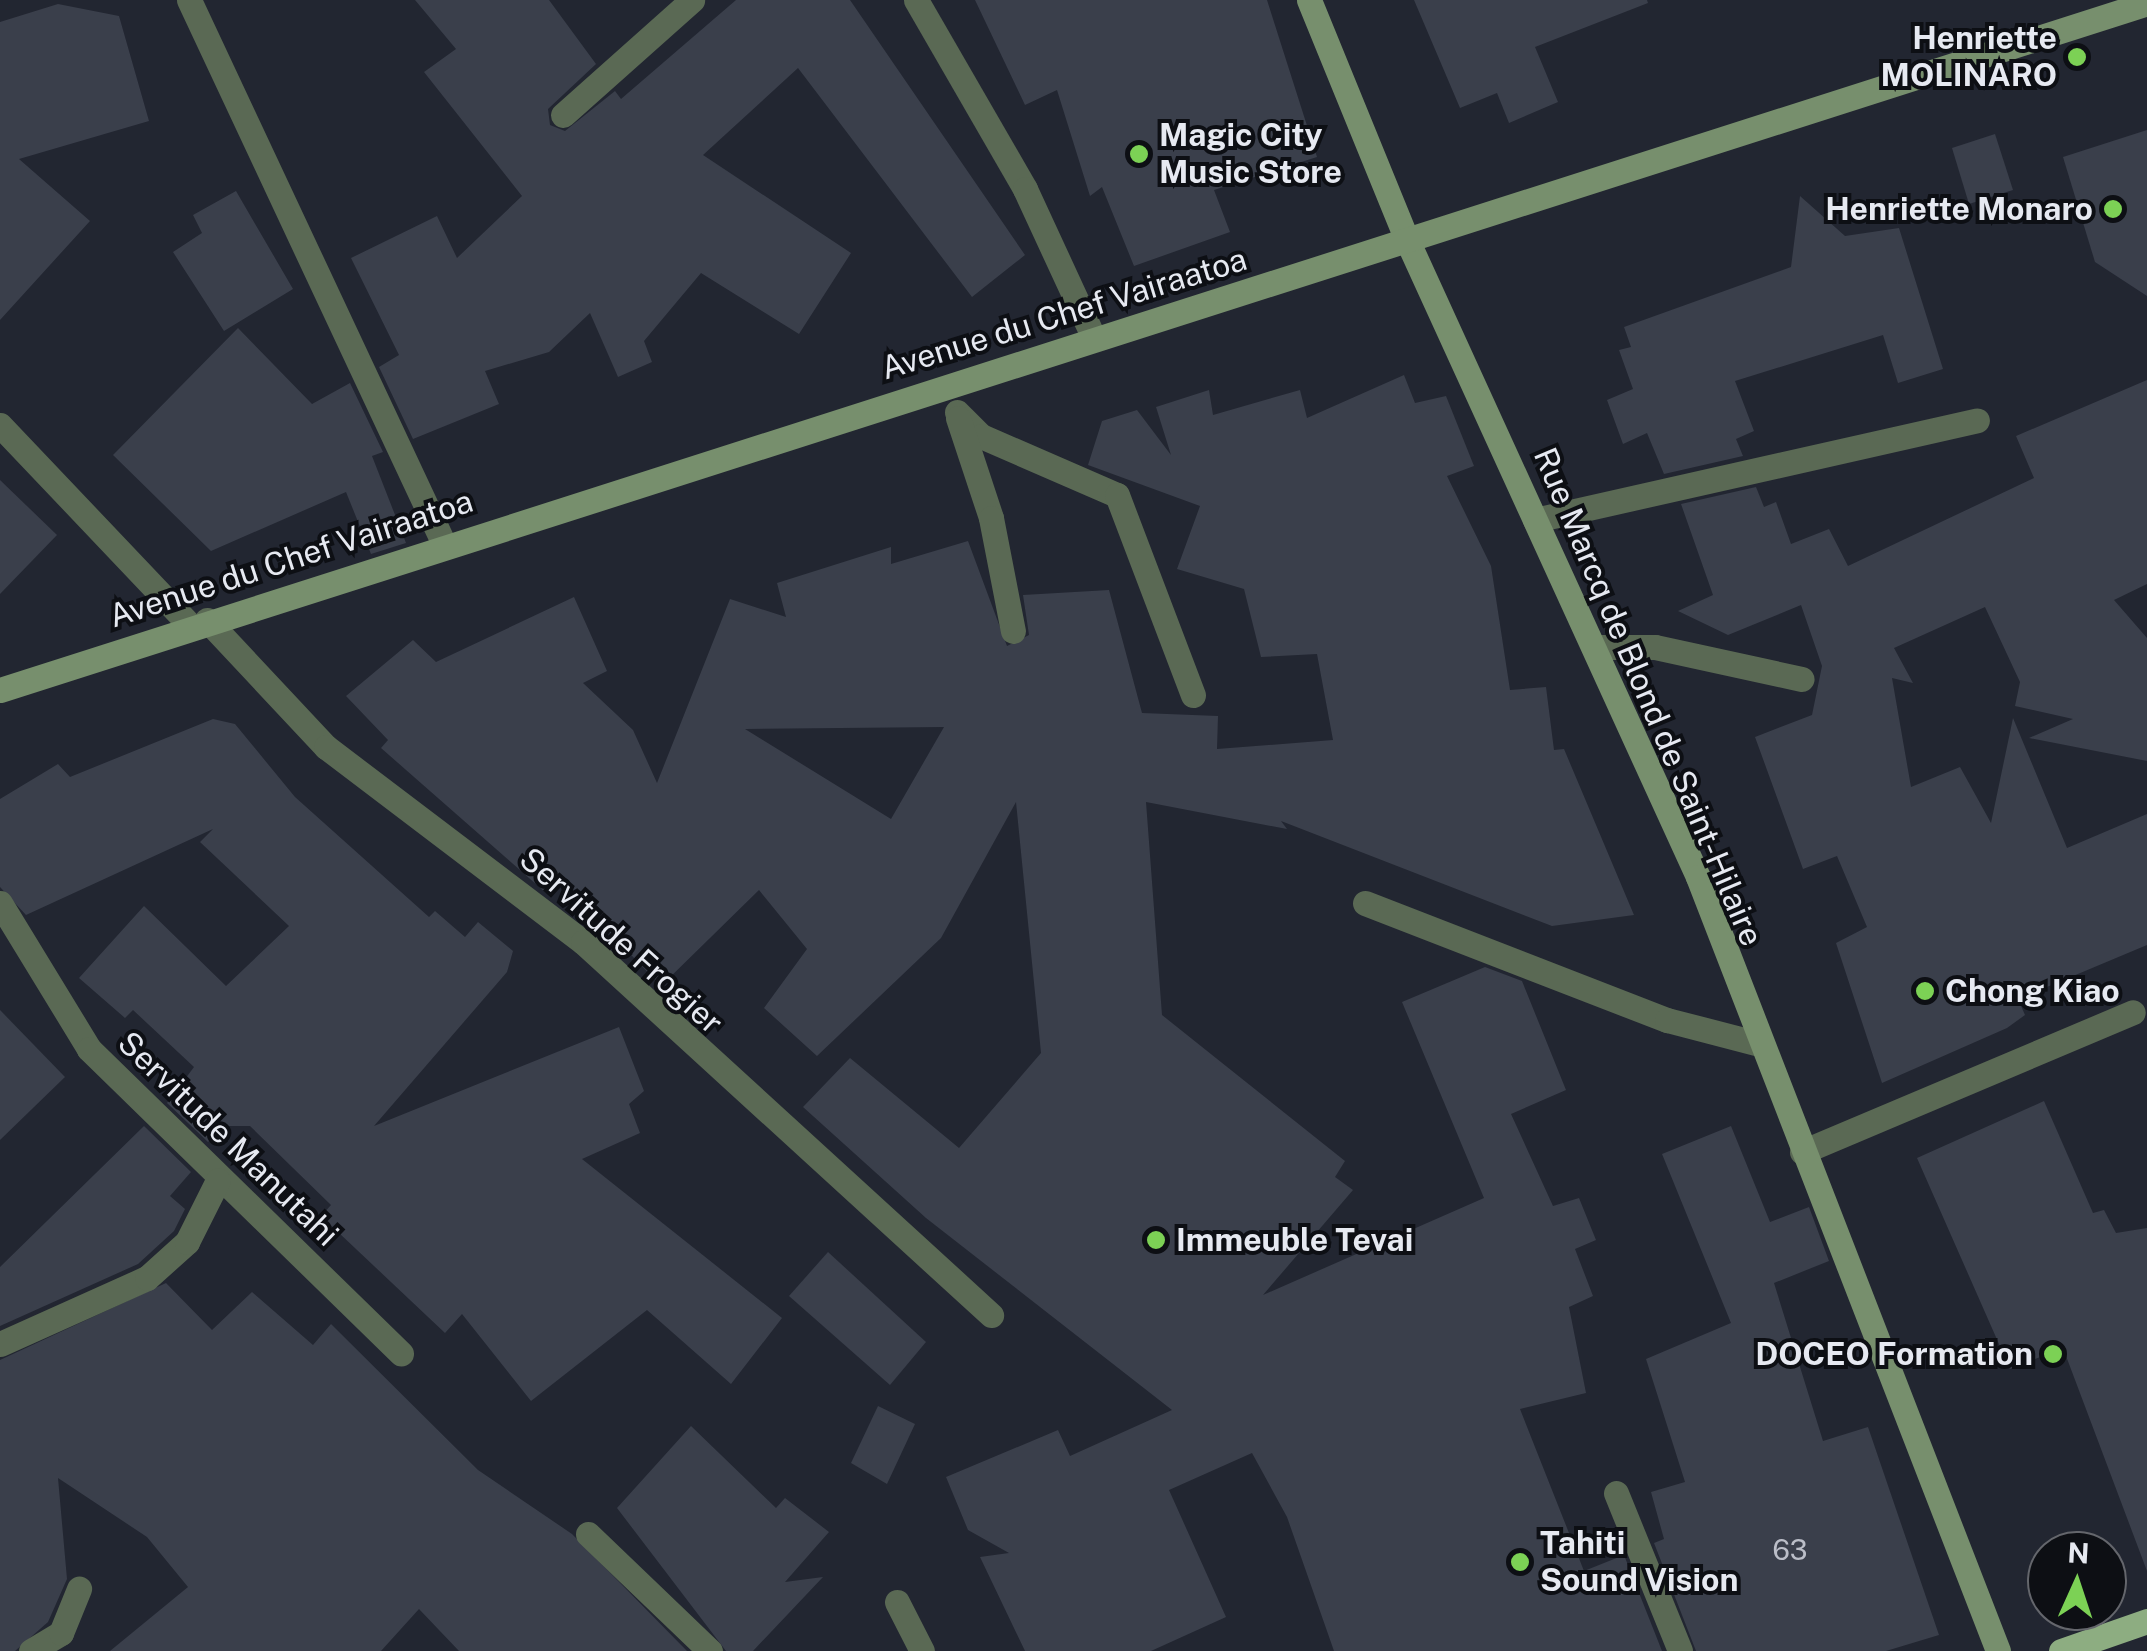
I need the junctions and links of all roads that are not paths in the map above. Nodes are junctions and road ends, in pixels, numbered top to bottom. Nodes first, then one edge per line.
1 (189, 0) edge
2 (692, 0) edge
3 (916, 0) edge
4 (1309, 0) edge
5 (2147, 3) edge
6 (563, 115) dead end
7 (1408, 242) junction
8 (1094, 338) junction
9 (948, 384) junction
10 (956, 412) junction
11 (1977, 420) dead end
12 (0, 425) edge
13 (1535, 520) junction
14 (444, 544) junction
15 (198, 623) junction
16 (1013, 631) dead end
17 (1596, 647) junction
18 (1802, 678) dead end
19 (0, 690) edge
20 (1193, 694) dead end
21 (0, 903) edge
22 (1365, 903) dead end
23 (2133, 1012) dead end
24 (1756, 1042) junction
25 (1802, 1152) junction
26 (218, 1180) junction
27 (991, 1315) dead end
28 (0, 1344) edge
29 (401, 1354) dead end
30 (1616, 1493) dead end
31 (588, 1534) dead end
32 (79, 1589) dead end
33 (898, 1602) dead end
34 (2147, 1621) edge
35 (31, 1651) edge
36 (710, 1651) edge
37 (922, 1651) edge
38 (1680, 1651) edge
39 (1998, 1651) edge
40 (2062, 1651) edge

1 - 14 street
2 - 6 street
3 - 8 street
4 - 7 main road, Rue Marcq de Blond de Saint-Hilaire
5 - 7 main road, Avenue du Chef Vairaatoa
7 - 8 main road, Avenue du Chef Vairaatoa
7 - 13 main road, Rue Marcq de Blond de Saint-Hilaire
8 - 9 main road, Avenue du Chef Vairaatoa
9 - 10 street
9 - 14 main road, Avenue du Chef Vairaatoa
10 - 16 street
10 - 20 street
11 - 13 street
12 - 15 street, Servitude Frogier
13 - 17 main road, Rue Marcq de Blond de Saint-Hilaire
14 - 15 main road, Avenue du Chef Vairaatoa
15 - 19 main road, Avenue du Chef Vairaatoa
15 - 27 street, Servitude Frogier
17 - 18 street
17 - 24 main road, Rue Marcq de Blond de Saint-Hilaire
21 - 26 street, Servitude Manutahi
22 - 24 street
23 - 25 street
24 - 25 main road, Rue Marcq de Blond de Saint-Hilaire
25 - 39 main road, Rue Marcq de Blond de Saint-Hilaire
26 - 28 street
26 - 29 street, Servitude Manutahi
30 - 38 street
31 - 36 street
32 - 35 street
33 - 37 street
34 - 40 main road

